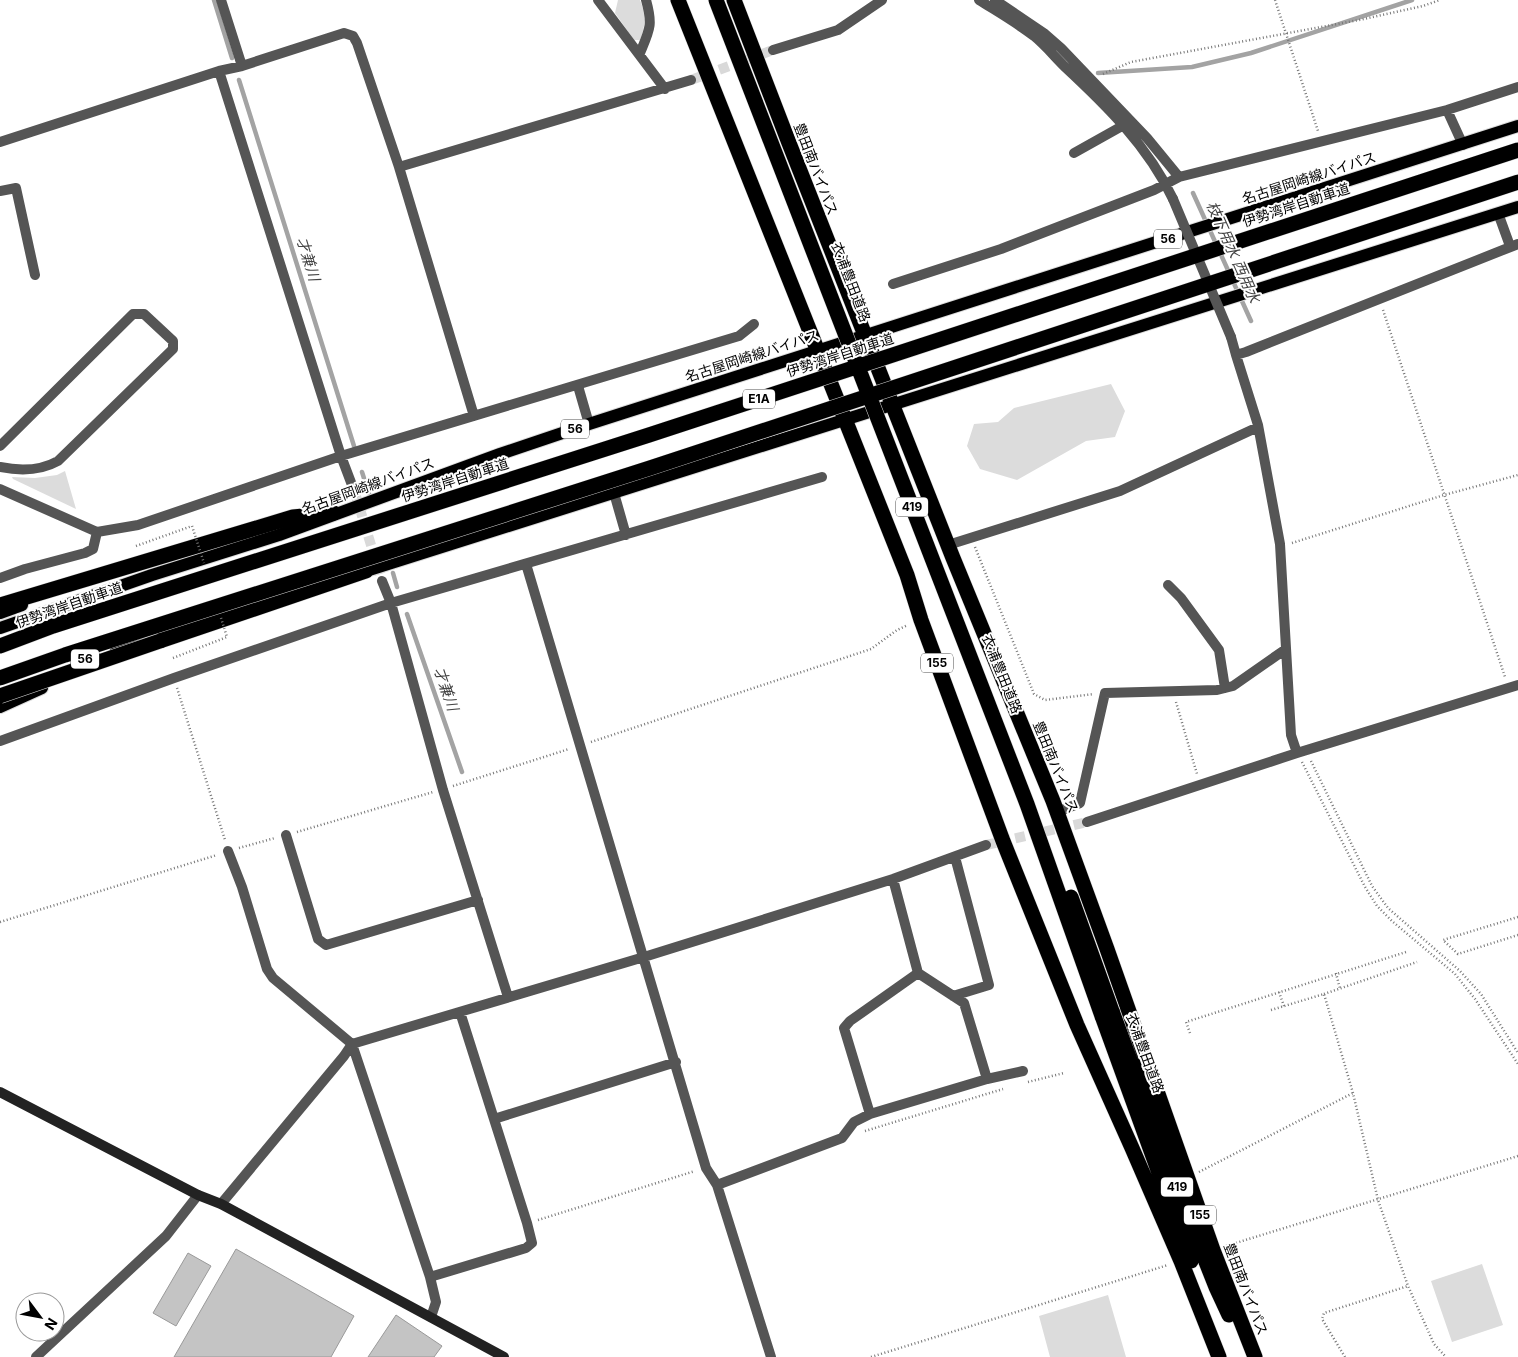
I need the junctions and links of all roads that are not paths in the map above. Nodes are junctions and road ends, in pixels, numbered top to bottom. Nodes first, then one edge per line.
1 (221, 0) edge
2 (598, 0) edge
3 (646, 0) edge
4 (678, 0) edge
5 (686, 0) edge
6 (716, 0) edge
7 (723, 0) edge
8 (734, 0) edge
9 (882, 0) edge
10 (979, 0) edge
11 (995, 0) edge
12 (773, 50) tunnel mouth
13 (640, 53) junction
14 (703, 61) junction
15 (242, 66) junction
16 (219, 71) junction
17 (691, 80) tunnel mouth
18 (1518, 87) edge
19 (665, 88) junction
20 (1447, 110) junction
21 (1124, 125) junction
22 (1518, 126) edge
23 (0, 142) edge
24 (1463, 145) junction
25 (1518, 150) edge
26 (1074, 153) dead end
27 (399, 167) junction
28 (1180, 177) junction
29 (1518, 182) edge
30 (1166, 184) junction
31 (0, 192) edge
32 (1518, 207) edge
33 (1498, 214) junction
34 (1514, 245) edge
35 (35, 275) dead end
36 (894, 284) dead end
37 (754, 324) dead end
38 (865, 336) junction
39 (818, 351) junction
40 (1236, 355) junction
41 (578, 386) junction
42 (892, 404) junction
43 (474, 416) junction
44 (845, 419) junction
45 (589, 424) junction
46 (1258, 427) junction
47 (0, 446) edge
48 (341, 456) junction
49 (0, 466) edge
50 (822, 478) dead end
51 (0, 489) edge
52 (355, 492) tunnel mouth
53 (614, 493) junction
54 (334, 514) junction
55 (97, 532) junction
56 (626, 534) junction
57 (948, 544) junction
58 (526, 564) junction
59 (366, 571) joint
60 (152, 575) junction
61 (0, 578) edge
62 (382, 581) tunnel mouth
63 (1168, 584) dead end
64 (391, 603) junction
65 (0, 605) edge
66 (0, 614) edge
67 (0, 628) edge
68 (165, 635) junction
69 (0, 646) edge
70 (1286, 650) junction
71 (0, 678) edge
72 (1514, 686) edge
73 (1225, 688) junction
74 (0, 689) edge
75 (0, 696) edge
76 (0, 707) edge
77 (0, 741) edge
78 (1302, 752) junction
79 (1056, 812) junction
80 (1087, 822) tunnel mouth
81 (286, 835) dead end
82 (986, 845) tunnel mouth
83 (228, 852) road end
84 (956, 857) junction
85 (893, 879) junction
86 (478, 900) junction
87 (644, 957) junction
88 (918, 973) junction
89 (954, 996) junction
90 (508, 997) junction
91 (460, 1012) junction
92 (1107, 1014) junction
93 (352, 1044) junction
94 (676, 1062) junction
95 (1023, 1071) dead end
96 (987, 1079) junction
97 (0, 1092) edge
98 (870, 1114) junction
99 (494, 1119) junction
100 (717, 1185) junction
101 (198, 1195) junction
102 (221, 1204) junction
103 (430, 1277) junction
104 (431, 1317) junction
105 (1207, 1326) junction
106 (36, 1357) edge
107 (504, 1357) edge
108 (771, 1357) edge
109 (1219, 1357) edge
110 (1255, 1357) edge

1 - 15 street
2 - 13 street
3 - 13 street
4 - 14 highway, 155
5 - 14 highway
6 - 92 highway, 衣浦豊田道路 / 419, bridge
7 - 92 highway, 衣浦豊田道路 / 419, bridge
8 - 38 highway, 豊田南バイパス / 155
9 - 12 street
10 - 21 street
11 - 28 street
13 - 19 street
14 - 39 highway, 155
15 - 16 street
15 - 27 street
16 - 23 street
16 - 48 street
17 - 19 street
18 - 20 street
19 - 27 street
20 - 24 street
20 - 28 street
21 - 26 street
21 - 30 street
22 - 24 main road, 名古屋岡崎線バイパス / 56
24 - 38 main road, 名古屋岡崎線バイパス / 56
25 - 69 highway, 伊勢湾岸自動車道 / E1A, bridge
27 - 43 street
28 - 30 street
29 - 71 highway, E1A, bridge
30 - 36 street
30 - 40 street, bridge
31 - 35 street
32 - 33 main road
33 - 34 street
33 - 42 main road
34 - 40 street
37 - 41 street
38 - 39 main road, 名古屋岡崎線バイパス / 56
38 - 42 highway, 豊田南バイパス / 155
39 - 44 highway, 155
39 - 45 main road, 名古屋岡崎線バイパス / 56
40 - 46 street
41 - 43 street
41 - 45 street
42 - 44 main road
42 - 57 highway, 豊田南バイパス / 155
43 - 48 street
44 - 53 main road
44 - 105 highway, 155
45 - 54 main road, 名古屋岡崎線バイパス / 56
46 - 57 street
46 - 70 street
47 - 49 street
48 - 52 street
48 - 55 street
50 - 56 street
51 - 55 street
53 - 56 street
53 - 59 main road
54 - 60 main road, 名古屋岡崎線バイパス / 56
54 - 65 highway
55 - 61 street
56 - 58 street
57 - 79 highway, 豊田南バイパス / 155
58 - 64 street
58 - 87 street
59 - 68 highway
60 - 66 main road
60 - 67 main road, 名古屋岡崎線バイパス / 56
62 - 64 street
63 - 73 street
64 - 77 street
64 - 86 street
68 - 74 main road, 56
68 - 75 highway, bridge
68 - 76 main road
70 - 73 street
70 - 78 street
72 - 78 street
73 - 79 street
78 - 80 street
79 - 110 highway, 豊田南バイパス / 155
81 - 86 street
82 - 84 street
83 - 93 street
84 - 85 street
84 - 89 street
85 - 87 street
85 - 88 street
86 - 90 street
87 - 90 street
87 - 94 street
88 - 89 street
88 - 98 street
89 - 96 street
90 - 91 street
91 - 93 street
91 - 99 street
92 - 105 highway, 衣浦豊田道路 / 419
92 - 110 highway, 衣浦豊田道路 / 419
93 - 102 street
93 - 103 street
94 - 99 street
94 - 100 street
95 - 96 street
96 - 98 street
97 - 101 street
98 - 100 street
99 - 103 street
100 - 108 street
101 - 102 street
101 - 106 street
102 - 104 street
103 - 104 street
104 - 107 street
105 - 109 highway, 155

